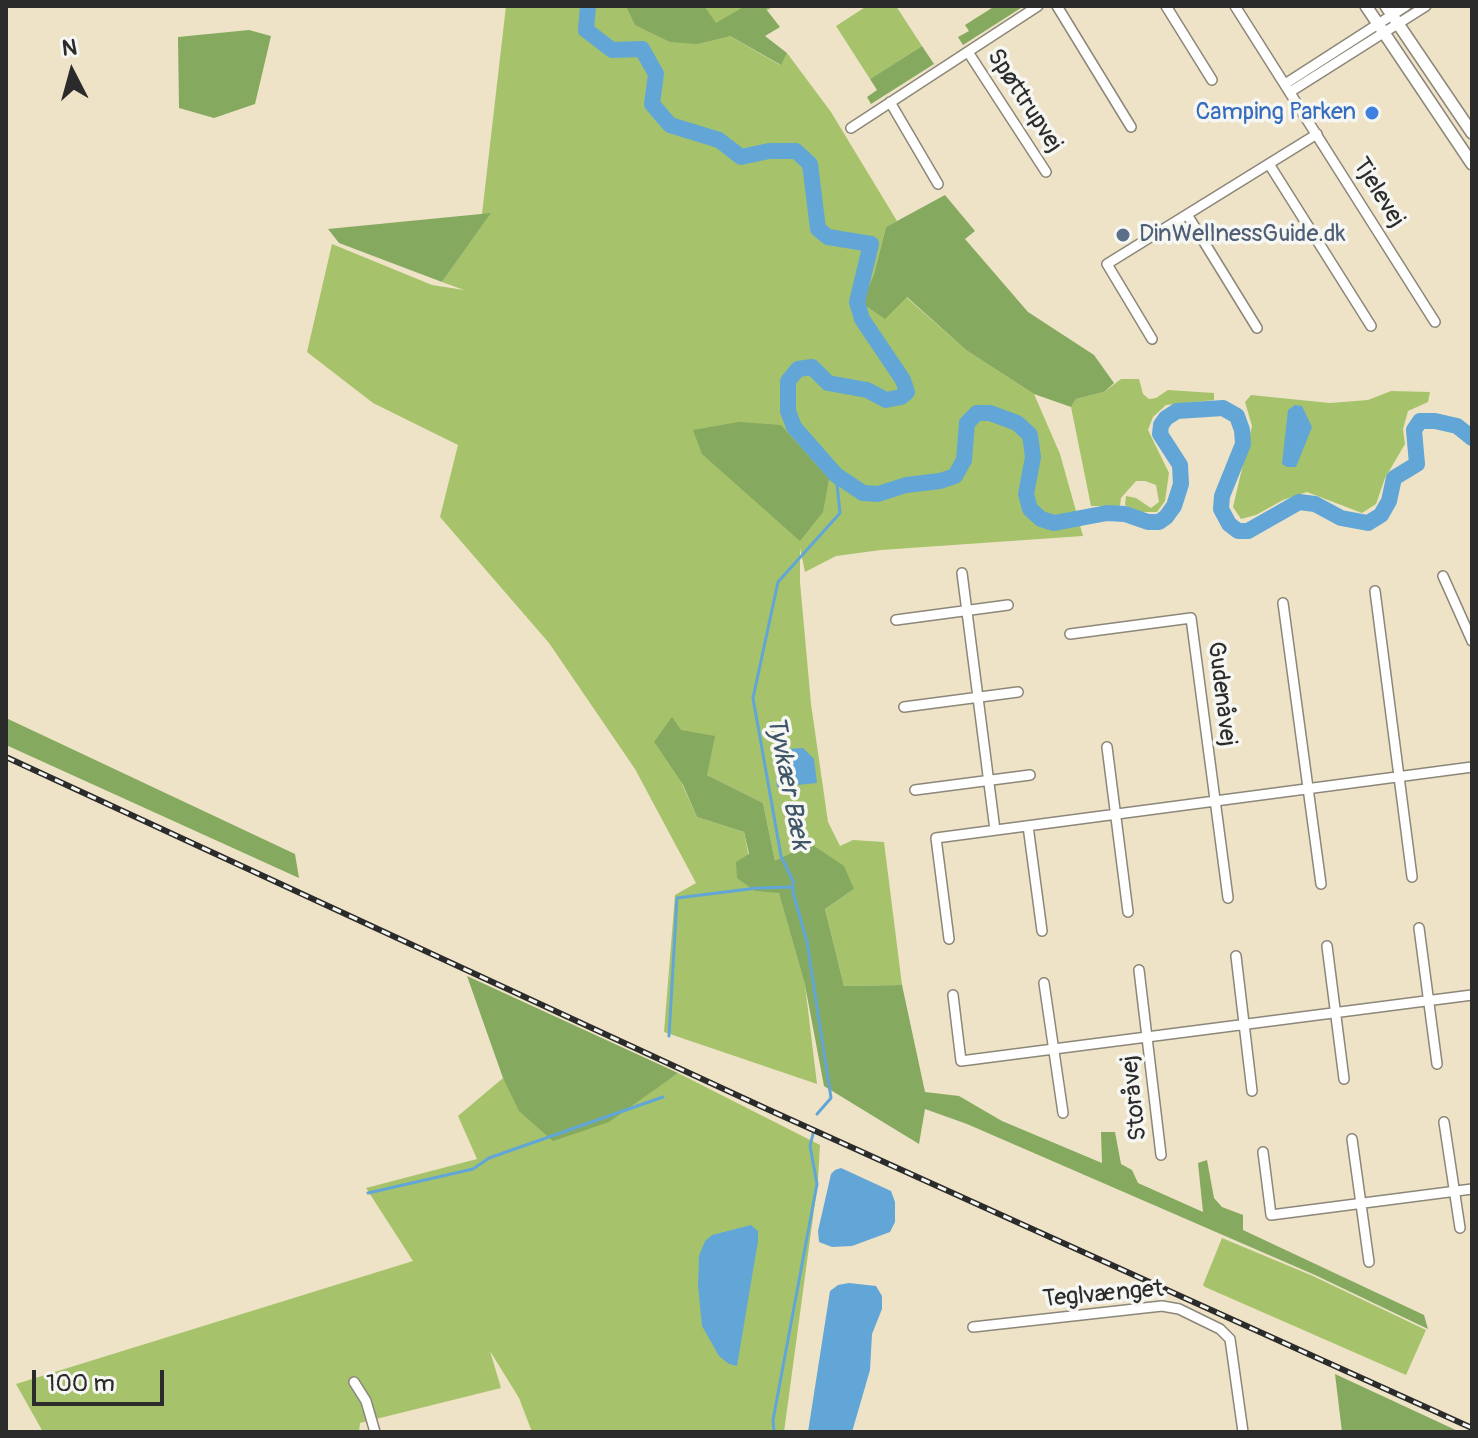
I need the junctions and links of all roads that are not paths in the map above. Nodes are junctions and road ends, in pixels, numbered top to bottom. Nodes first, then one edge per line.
1 (1038, 6) edge
2 (1057, 6) edge
3 (1166, 6) edge
4 (1235, 6) edge
5 (1366, 6) edge
6 (1406, 6) edge
7 (1426, 6) edge
8 (1392, 15) edge
9 (1381, 28) junction
10 (968, 52) junction
11 (1212, 80) dead end
12 (1288, 88) junction
13 (890, 102) junction
14 (1131, 127) dead end
15 (851, 128) dead end
16 (1472, 133) edge
17 (1317, 134) junction
18 (1269, 164) junction
19 (1472, 164) edge
20 (1046, 172) dead end
21 (938, 184) dead end
22 (1188, 216) junction
23 (1435, 322) dead end
24 (1371, 326) dead end
25 (1257, 328) dead end
26 (1152, 339) dead end
27 (962, 573) dead end
28 (1443, 576) dead end
29 (1375, 591) dead end
30 (1283, 603) dead end
31 (1008, 605) dead end
32 (967, 611) junction
33 (896, 620) dead end
34 (1070, 634) dead end
35 (1472, 641) edge
36 (1018, 692) dead end
37 (978, 697) junction
38 (904, 707) dead end
39 (1107, 747) dead end
40 (1472, 767) edge
41 (1030, 775) dead end
42 (1399, 776) junction
43 (989, 780) junction
44 (1309, 788) junction
45 (915, 790) dead end
46 (1215, 801) junction
47 (1116, 814) junction
48 (1028, 826) junction
49 (995, 830) junction
50 (1412, 877) dead end
51 (1321, 884) dead end
52 (1228, 898) dead end
53 (1128, 912) dead end
54 (1419, 928) dead end
55 (1042, 931) dead end
56 (949, 939) dead end
57 (1327, 946) dead end
58 (1236, 956) dead end
59 (1139, 970) dead end
60 (1044, 983) dead end
61 (953, 995) dead end
62 (1472, 995) edge
63 (1430, 1001) junction
64 (1336, 1013) junction
65 (1244, 1024) junction
66 (1148, 1037) junction
67 (1053, 1048) junction
68 (1437, 1064) dead end
69 (1344, 1079) dead end
70 (1252, 1091) dead end
71 (1063, 1113) dead end
72 (1444, 1122) dead end
73 (1352, 1139) dead end
74 (1263, 1152) dead end
75 (1161, 1155) dead end
76 (1472, 1189) edge
77 (1455, 1191) junction
78 (1360, 1204) junction
79 (1460, 1228) dead end
80 (1369, 1262) dead end
81 (973, 1327) dead end
82 (354, 1382) dead end
83 (375, 1432) edge
84 (1243, 1432) edge

1 - 10 street, Spøttrupvej
2 - 14 street
3 - 11 street
4 - 12 street, Tjelevej
5 - 9 main road
6 - 8 street
7 - 8 street
8 - 9 street
8 - 16 main road
9 - 12 street
9 - 19 main road
10 - 13 street, Spøttrupvej
10 - 20 street, Spøttrupvej
12 - 17 street, Tjelevej
13 - 15 street, Spøttrupvej
13 - 21 street
17 - 18 street
17 - 23 street, Tjelevej
18 - 22 street
18 - 24 street
22 - 25 street
22 - 26 street
27 - 32 street
28 - 35 street
29 - 42 street
30 - 44 street
31 - 32 street
32 - 33 street
32 - 37 street
34 - 46 street, Gudenåvej
36 - 37 street
37 - 38 street
37 - 43 street
39 - 47 street
40 - 42 street
41 - 43 street
42 - 44 street
42 - 50 street
43 - 45 street
43 - 49 street
44 - 46 street
44 - 51 street
46 - 47 street
46 - 52 street, Gudenåvej
47 - 48 street
47 - 53 street
48 - 49 street
48 - 55 street
49 - 56 street
54 - 63 street
57 - 64 street
58 - 65 street
59 - 66 street, Storåvej
60 - 67 street
61 - 67 street, Storåvej
62 - 63 street, Storåvej
63 - 64 street, Storåvej
63 - 68 street
64 - 65 street, Storåvej
64 - 69 street
65 - 66 street, Storåvej
65 - 70 street
66 - 67 street, Storåvej
66 - 75 street, Storåvej
67 - 71 street
72 - 77 street
73 - 78 street
74 - 78 street
76 - 77 street
77 - 78 street
77 - 79 street
78 - 80 street
81 - 84 street, Teglvænget
82 - 83 street

